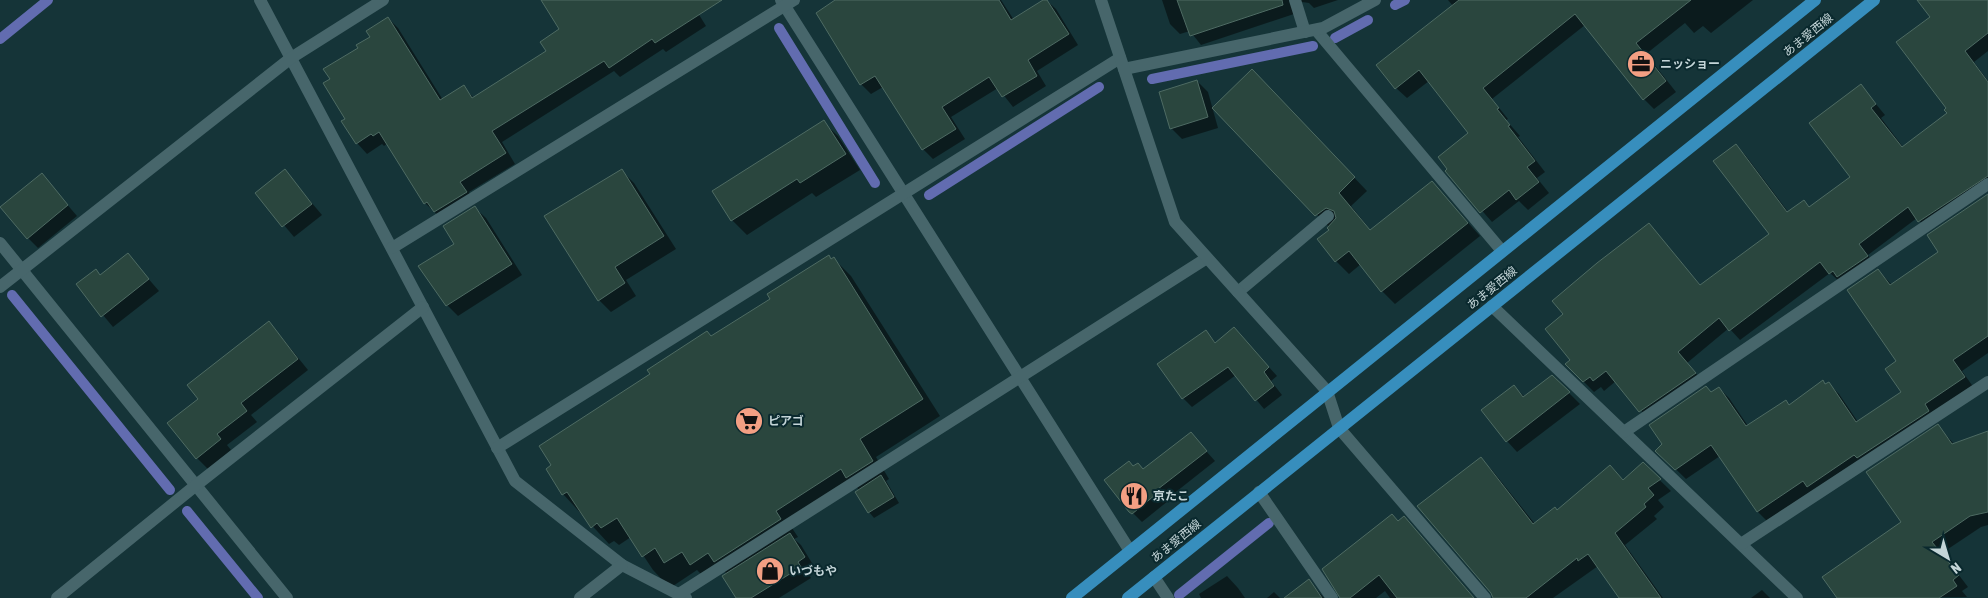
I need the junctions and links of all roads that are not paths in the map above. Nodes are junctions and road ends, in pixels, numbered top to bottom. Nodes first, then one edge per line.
1 (260, 0) edge
2 (383, 0) edge
3 (1101, 0) edge
4 (1295, 0) edge
5 (1375, 0) edge
6 (1815, 0) edge
7 (1874, 0) edge
8 (787, 2) edge
9 (1310, 31) junction
10 (291, 58) junction
11 (1122, 64) junction
12 (1988, 184) edge
13 (903, 193) junction
14 (1328, 216) dead end
15 (0, 243) edge
16 (392, 248) junction
17 (1502, 251) junction
18 (1208, 258) junction
19 (21, 269) junction
20 (0, 287) edge
21 (1238, 292) junction
22 (1492, 306) junction
23 (423, 307) junction
24 (1020, 377) junction
25 (1988, 382) edge
26 (1327, 391) junction
27 (1339, 428) junction
28 (1624, 432) junction
29 (497, 448) junction
30 (195, 486) junction
31 (1259, 492) junction
32 (1741, 544) junction
33 (1130, 550) junction
34 (622, 565) junction
35 (1154, 577) junction
36 (683, 596) edge
37 (57, 598) edge
38 (287, 598) edge
39 (580, 598) edge
40 (1072, 598) edge
41 (1128, 598) edge
42 (1168, 598) edge
43 (1332, 598) edge
44 (1485, 598) edge
45 (1797, 598) edge

1 - 10 street
2 - 10 street
3 - 11 street
4 - 9 street
5 - 9 street
6 - 17 main road, あま愛西線
7 - 22 main road, あま愛西線
8 - 13 street
8 - 16 street
9 - 11 street
9 - 17 street
10 - 16 street
10 - 19 street
11 - 13 street
11 - 18 street
12 - 28 street
13 - 24 street
13 - 29 street
14 - 21 street
15 - 19 street
16 - 23 street
17 - 26 main road, あま愛西線
18 - 21 street
18 - 24 street
19 - 20 street
19 - 30 street
21 - 26 street
22 - 27 main road, あま愛西線
22 - 28 street
23 - 29 street
23 - 30 street
24 - 33 street
24 - 36 street
25 - 32 street
26 - 27 street
26 - 33 main road, あま愛西線
27 - 31 main road, あま愛西線
27 - 44 street
28 - 32 street
29 - 34 street
30 - 37 street
30 - 38 street
31 - 35 main road, あま愛西線
31 - 43 street
32 - 45 street
33 - 40 main road, あま愛西線
34 - 36 street
34 - 39 street
35 - 41 main road, あま愛西線
35 - 42 street

